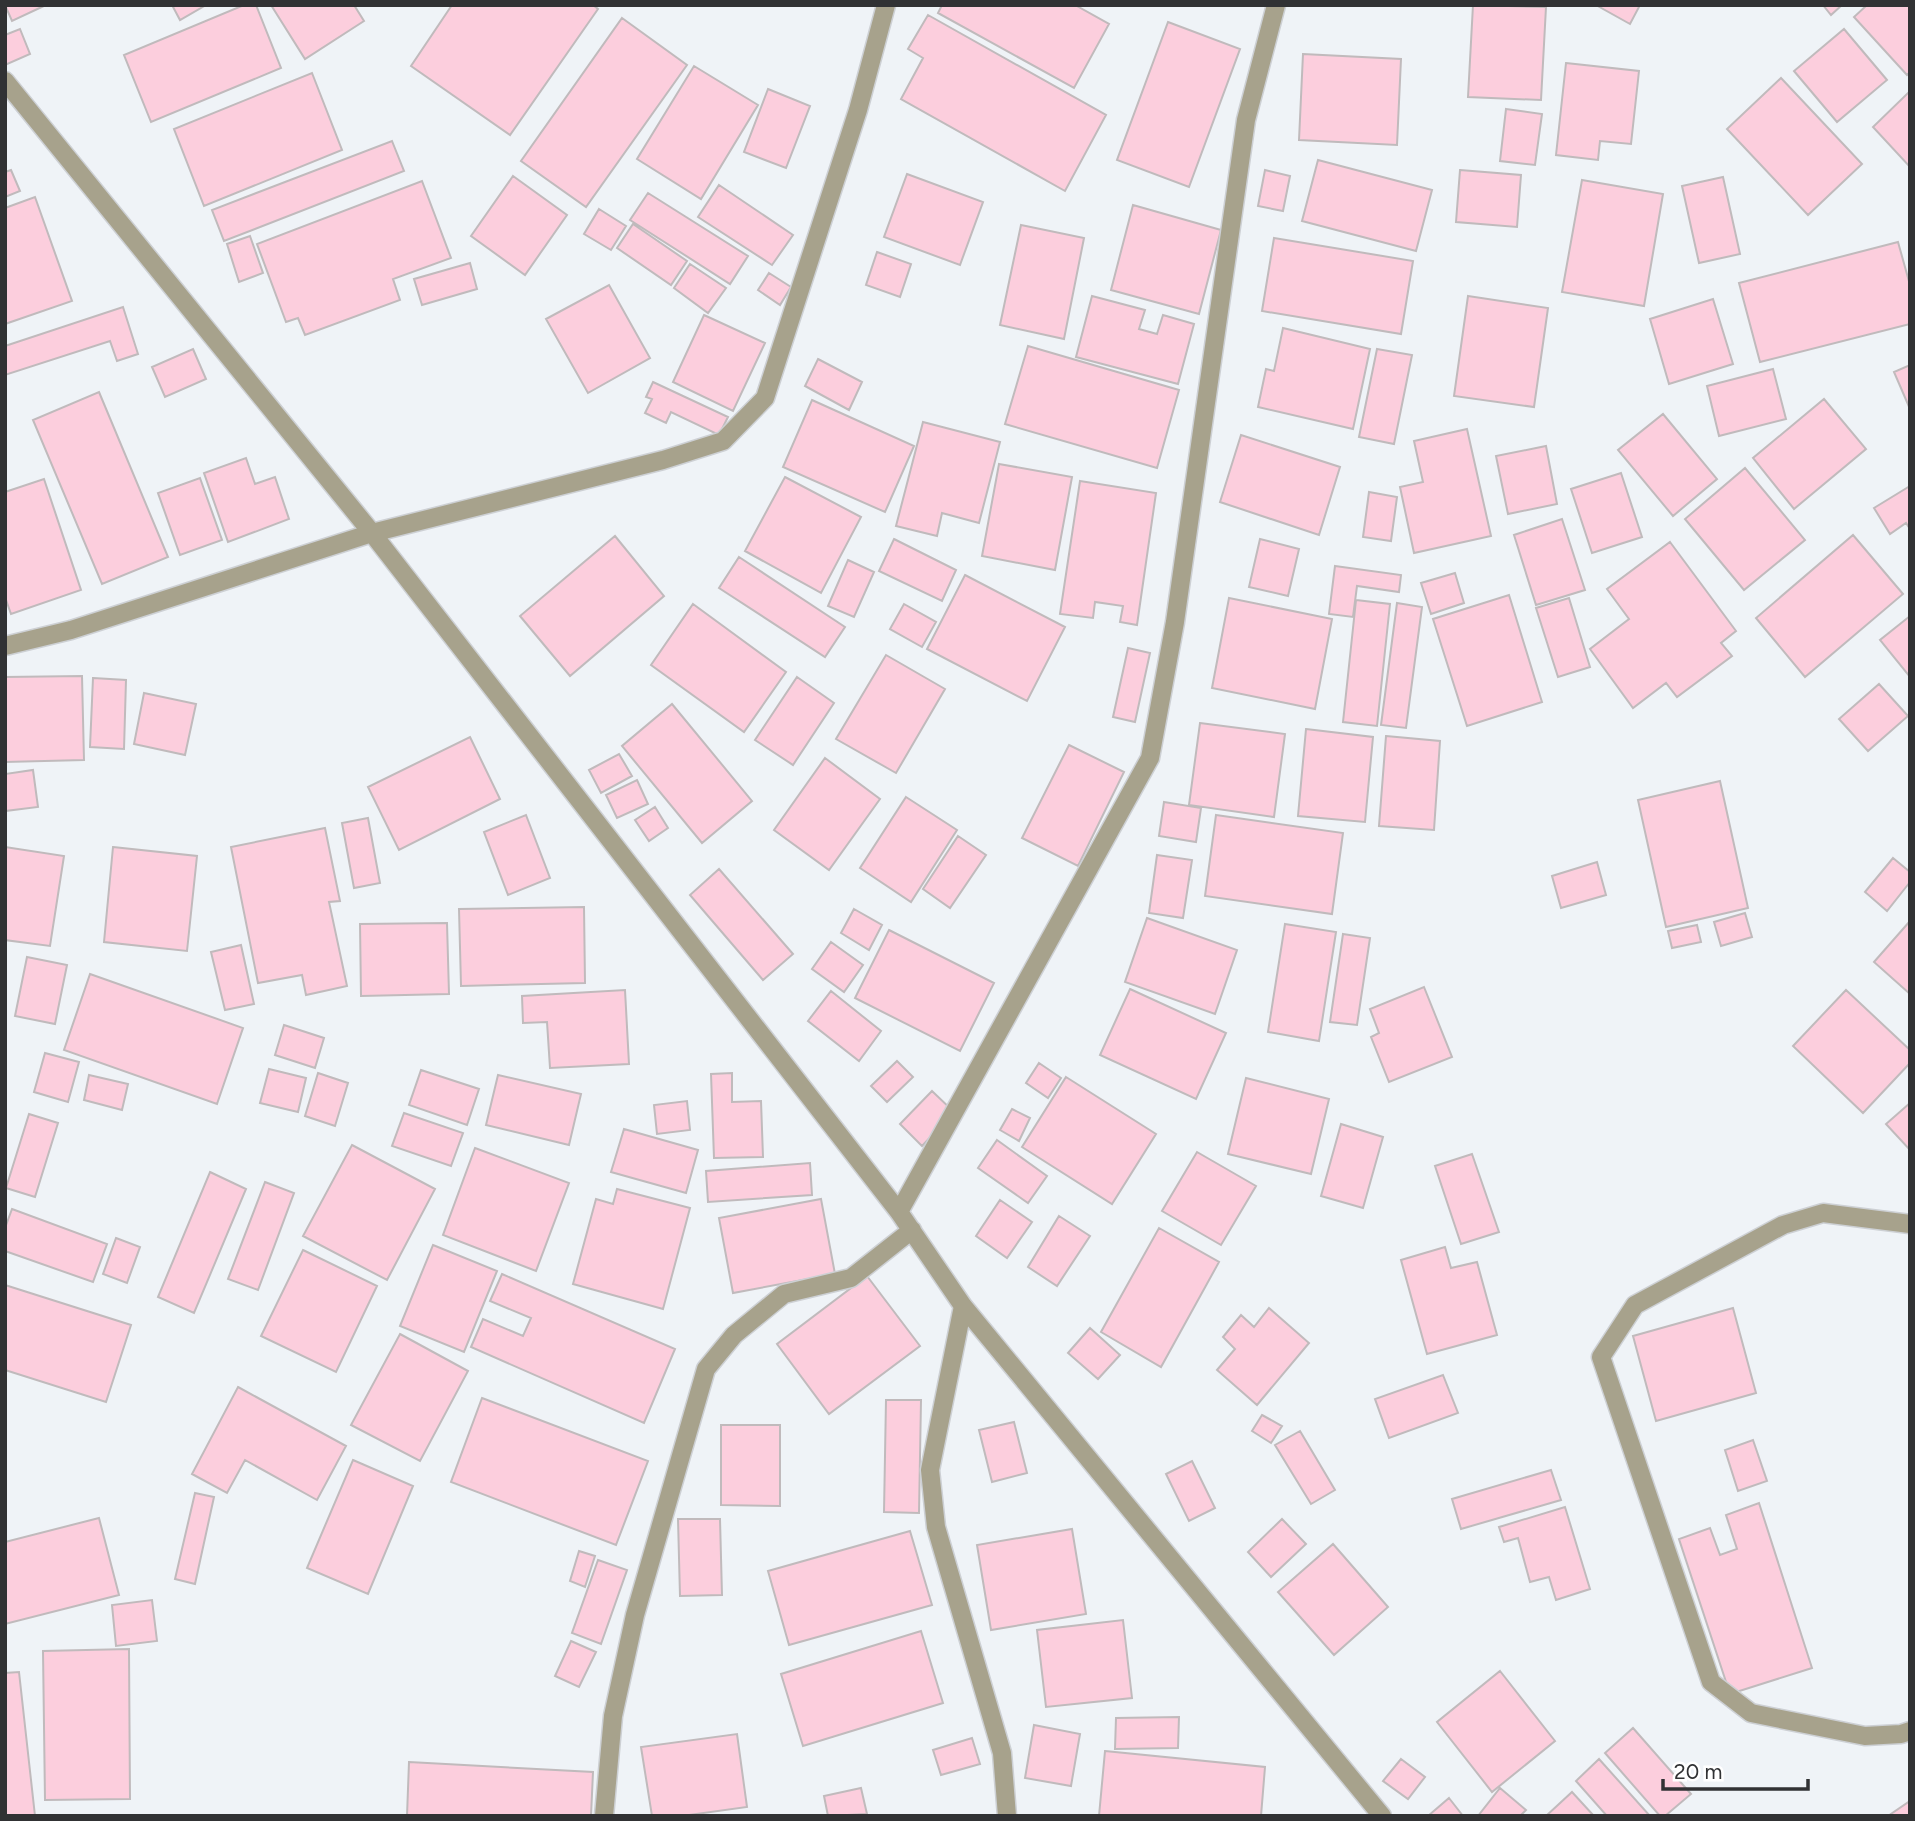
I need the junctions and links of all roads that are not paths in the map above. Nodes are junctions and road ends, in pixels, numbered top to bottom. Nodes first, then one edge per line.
1 (886, 5) edge
2 (1276, 5) edge
3 (5, 81) edge
4 (372, 533) junction
5 (5, 646) edge
6 (899, 1212) junction
7 (1910, 1224) edge
8 (912, 1230) junction
9 (963, 1306) junction
10 (1910, 1731) edge
11 (604, 1816) edge
12 (1007, 1816) edge
13 (1381, 1816) edge

1 - 4 street
2 - 6 street
3 - 4 street
4 - 5 street
4 - 6 street
6 - 8 street
7 - 10 street
8 - 9 street
8 - 11 street
9 - 12 street
9 - 13 street

